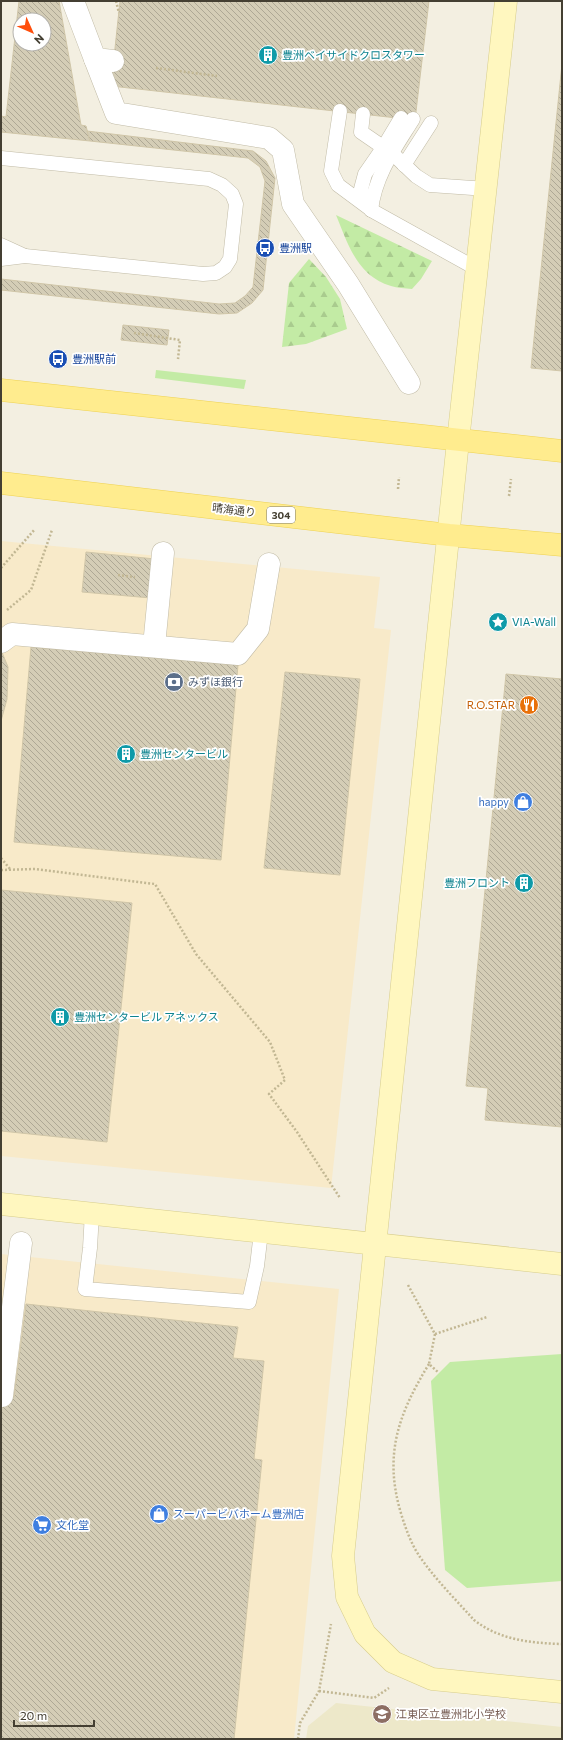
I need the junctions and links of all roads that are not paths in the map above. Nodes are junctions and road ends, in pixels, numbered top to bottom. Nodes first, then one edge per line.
1 (73, 1) edge
2 (506, 1) edge
3 (340, 111) dead end
4 (363, 114) dead end
5 (407, 119) dead end
6 (432, 124) dead end
7 (388, 151) junction
8 (1, 158) edge
9 (404, 165) junction
10 (487, 190) junction
11 (371, 210) junction
12 (1, 245) edge
13 (25, 256) junction
14 (1, 259) edge
15 (477, 269) junction
16 (409, 383) dead end
17 (1, 390) edge
18 (458, 441) junction
19 (562, 451) edge
20 (1, 483) edge
21 (449, 535) junction
22 (562, 545) edge
23 (163, 553) dead end
24 (269, 564) dead end
25 (1, 642) edge
26 (154, 646) junction
27 (1, 1204) edge
28 (92, 1214) junction
29 (261, 1232) junction
30 (21, 1243) dead end
31 (376, 1245) junction
32 (562, 1264) edge
33 (2, 1396) dead end
34 (562, 1692) edge

1 - 16 street
2 - 10 street
3 - 11 lane
4 - 7 lane
5 - 7 lane
6 - 9 lane
7 - 9 lane
7 - 11 lane
8 - 13 lane
9 - 10 lane
10 - 15 street
11 - 15 lane
12 - 13 lane
13 - 14 lane
15 - 18 street
17 - 18 main road
18 - 19 main road
18 - 21 street
20 - 21 main road, 晴海通り / 304
21 - 22 main road, 晴海通り / 304
21 - 31 street
23 - 26 street
24 - 26 street
25 - 26 street
27 - 28 street
28 - 29 street
28 - 29 lane
29 - 31 street
30 - 33 street
31 - 32 street
31 - 34 street

